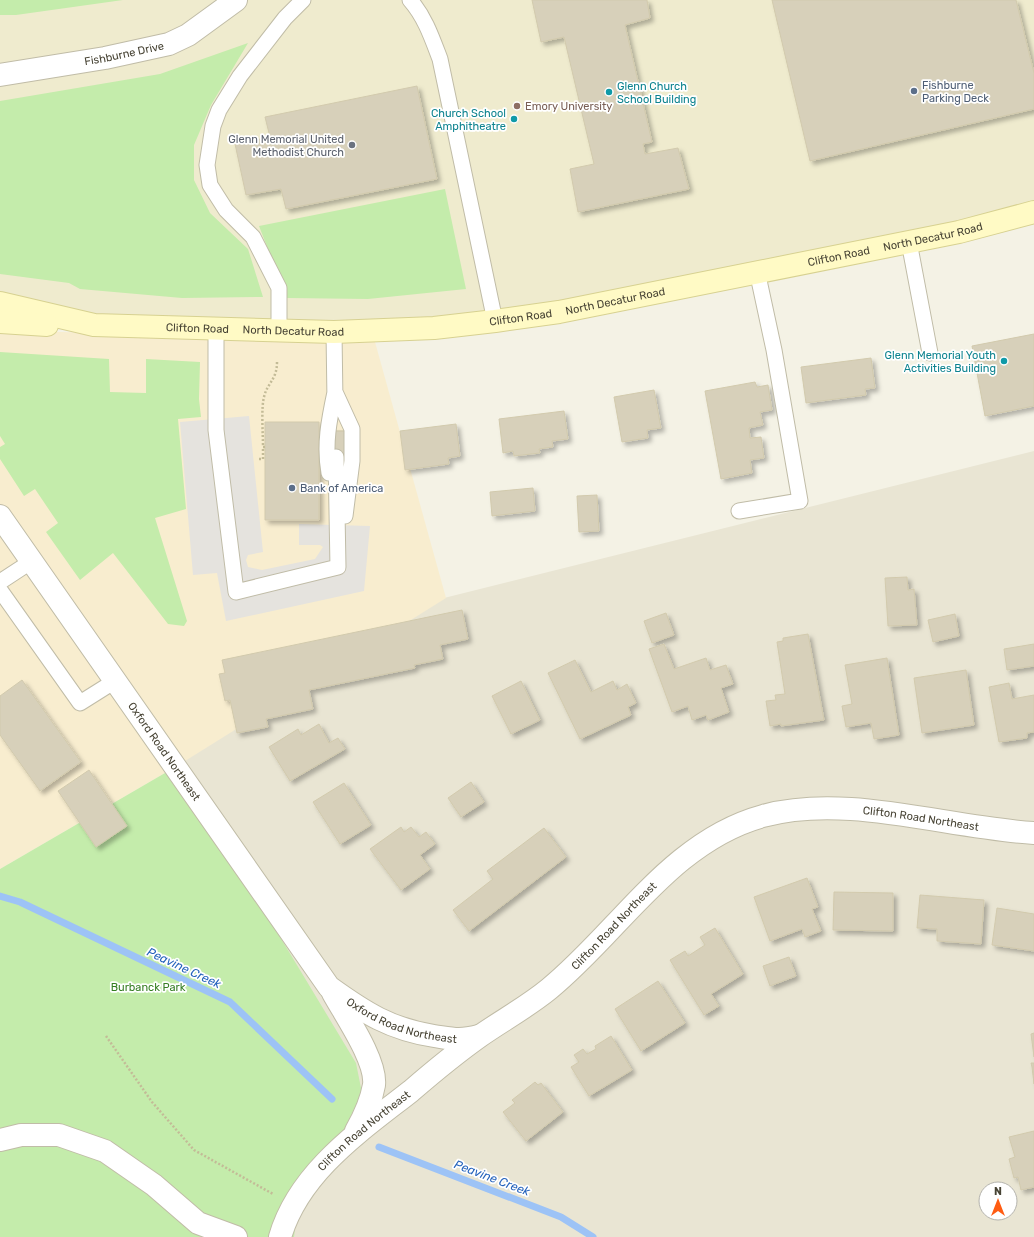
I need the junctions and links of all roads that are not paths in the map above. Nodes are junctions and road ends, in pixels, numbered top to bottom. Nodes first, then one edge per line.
1 (236, 0) edge
2 (303, 0) edge
3 (410, 0) edge
4 (0, 75) edge
5 (1034, 212) edge
6 (909, 242) junction
7 (860, 252) joint
8 (756, 271) junction
9 (0, 303) edge
10 (495, 321) junction
11 (0, 322) edge
12 (26, 323) junction
13 (94, 325) junction
14 (0, 330) edge
15 (216, 330) junction
16 (279, 331) junction
17 (334, 332) junction
18 (930, 353) dead end
19 (335, 392) junction
20 (336, 430) dead end
21 (336, 457) dead end
22 (739, 511) dead end
23 (0, 516) edge
24 (337, 519) junction
25 (32, 561) junction
26 (338, 567) junction
27 (0, 582) edge
28 (0, 590) edge
29 (115, 681) junction
30 (1034, 832) edge
31 (329, 987) junction
32 (479, 1036) junction
33 (354, 1136) junction
34 (0, 1140) edge
35 (236, 1237) edge
36 (280, 1237) edge

1 - 4 street, Fishburne Drive
2 - 16 lane
3 - 10 lane
5 - 6 main road
6 - 7 main road, North Decatur Road
6 - 18 lane
7 - 8 main road, Clifton Road
8 - 10 main road, Clifton Road
8 - 22 lane
9 - 13 main road
10 - 17 main road, Clifton Road
11 - 12 main road
12 - 13 main road
12 - 14 street
13 - 15 main road, Clifton Road
15 - 16 main road, North Decatur Road
15 - 26 lane
16 - 17 main road, Clifton Road
17 - 19 lane
19 - 20 lane
19 - 24 lane
19 - 26 lane
21 - 24 lane
23 - 25 street, Oxford Road Northeast
24 - 26 lane
25 - 27 lane
25 - 29 street, Oxford Road Northeast
28 - 29 lane
29 - 31 street, Oxford Road Northeast
30 - 32 street, Clifton Road Northeast
31 - 32 street, Oxford Road Northeast
31 - 33 street, Oxford Road Northeast
32 - 33 street, Clifton Road Northeast
33 - 36 street, Clifton Road Northeast
34 - 35 street

